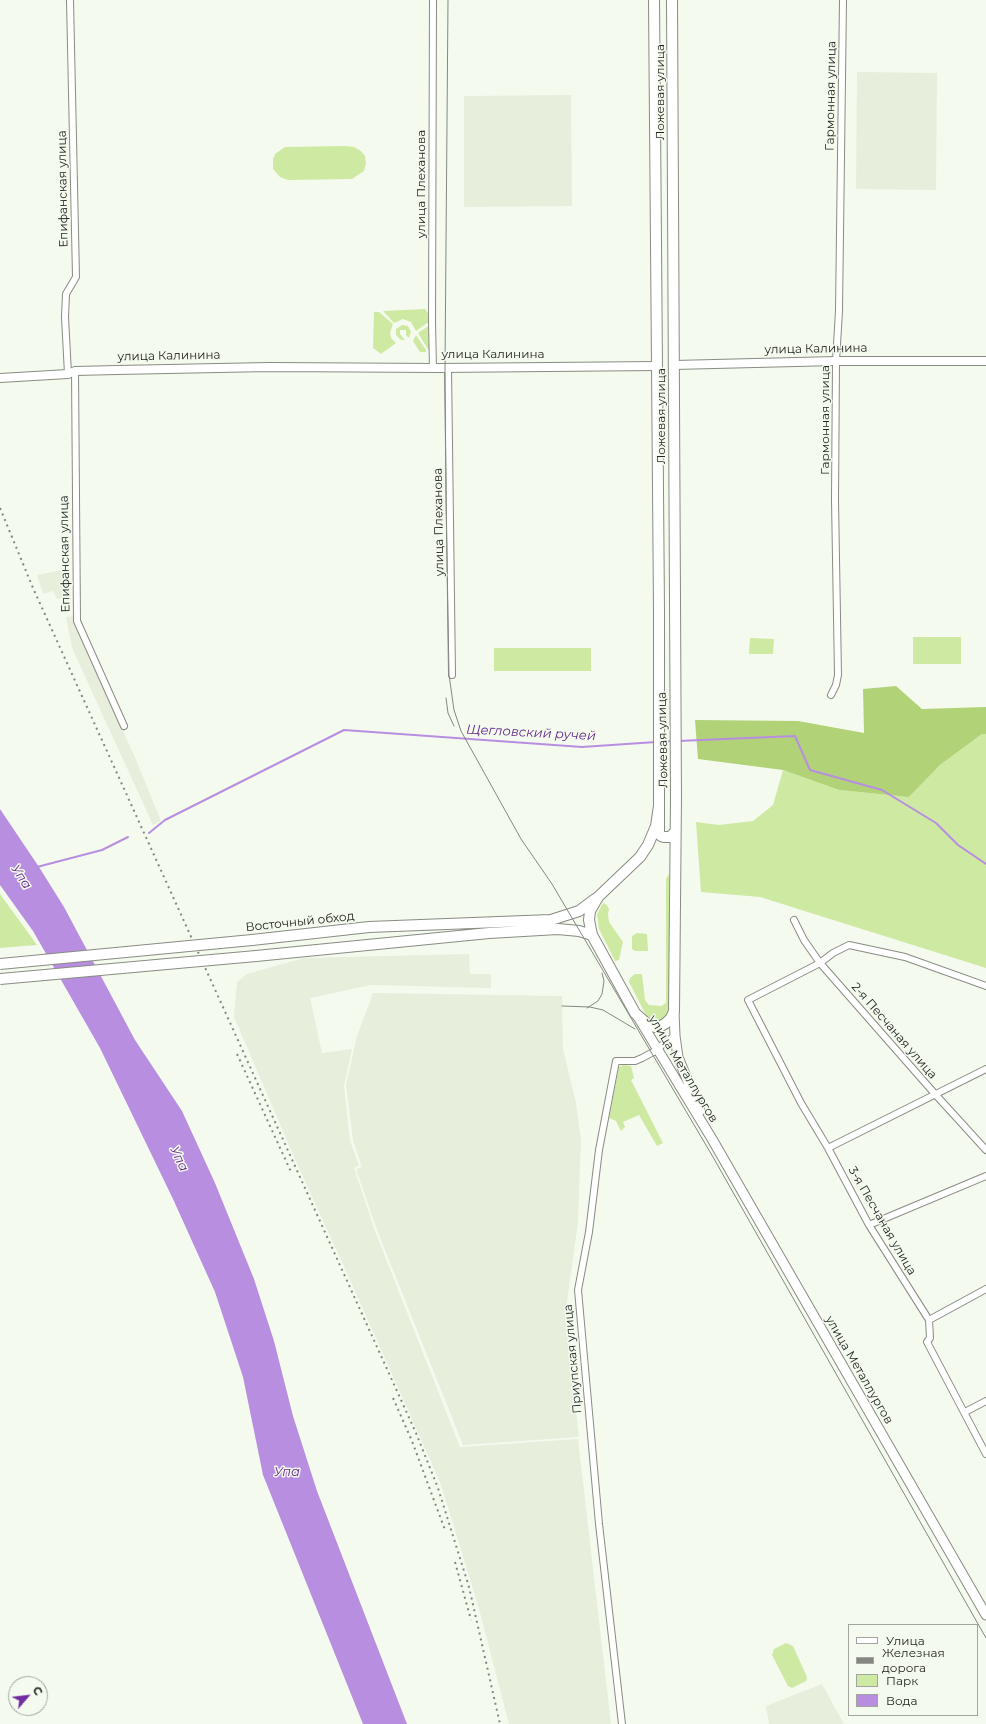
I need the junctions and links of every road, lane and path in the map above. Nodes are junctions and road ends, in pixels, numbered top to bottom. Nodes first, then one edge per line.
1 (433, 0) edge
2 (654, 0) edge
3 (672, 0) edge
4 (843, 0) edge
5 (70, 1) edge
6 (836, 361) junction
7 (986, 361) edge
8 (674, 365) junction
9 (658, 366) junction
10 (433, 368) junction
11 (448, 368) junction
12 (71, 373) junction
13 (0, 378) edge
14 (452, 675) dead end
15 (831, 695) dead end
16 (659, 709) junction
17 (675, 711) junction
18 (124, 726) dead end
19 (659, 806) junction
20 (675, 832) junction
21 (598, 897) junction
22 (794, 920) dead end
23 (592, 935) junction
24 (820, 963) junction
25 (0, 964) edge
26 (0, 979) edge
27 (986, 986) edge
28 (674, 1011) junction
29 (635, 1013) junction
30 (675, 1036) junction
31 (657, 1050) junction
32 (986, 1069) edge
33 (935, 1094) junction
34 (712, 1138) junction
35 (828, 1148) junction
36 (986, 1150) edge
37 (986, 1176) edge
38 (869, 1225) junction
39 (986, 1289) edge
40 (929, 1320) junction
41 (986, 1401) edge
42 (965, 1412) junction
43 (986, 1454) edge
44 (986, 1615) edge
45 (622, 1724) edge

1 - 10 street, улица Плеханова
2 - 9 main road, Ложевая улица
3 - 8 main road, Ложевая улица
4 - 6 street, Гармонная улица
5 - 12 street, Епифанская улица
6 - 7 street, улица Калинина
6 - 8 street, улица Калинина
6 - 15 street, Гармонная улица
8 - 9 main road, улица Калинина
8 - 17 main road, Ложевая улица
9 - 11 street, улица Калинина
9 - 16 main road, Ложевая улица
10 - 11 street, улица Калинина
10 - 12 street, улица Калинина
11 - 14 street, улица Плеханова
12 - 13 street, улица Калинина
12 - 18 street, Епифанская улица
16 - 17 main road
16 - 19 main road, Ложевая улица
17 - 20 main road, Ложевая улица
19 - 20 main road, Ложевая улица
19 - 21 main road, Ложевая улица
20 - 28 main road, Ложевая улица
21 - 23 main road, Ложевая улица
21 - 25 main road, Восточный обход, bridge
22 - 24 street, 2-я Песчаная улица
23 - 26 main road, bridge
23 - 29 main road, Ложевая улица
24 - 27 street
24 - 33 street, 2-я Песчаная улица
24 - 35 street, 3-я Песчаная улица
28 - 29 main road, Ложевая улица
28 - 30 main road, улица Металлургов
29 - 31 main road, улица Металлургов
30 - 31 street, Приупская улица
30 - 34 main road, улица Металлургов
31 - 34 main road, улица Металлургов
31 - 45 street, Приупская улица
32 - 33 street
33 - 35 street
33 - 36 street, 2-я Песчаная улица
34 - 44 main road, улица Металлургов
35 - 38 street, 3-я Песчаная улица
37 - 38 street
38 - 40 street, 3-я Песчаная улица
39 - 40 street
40 - 42 street
41 - 42 street
42 - 43 street

